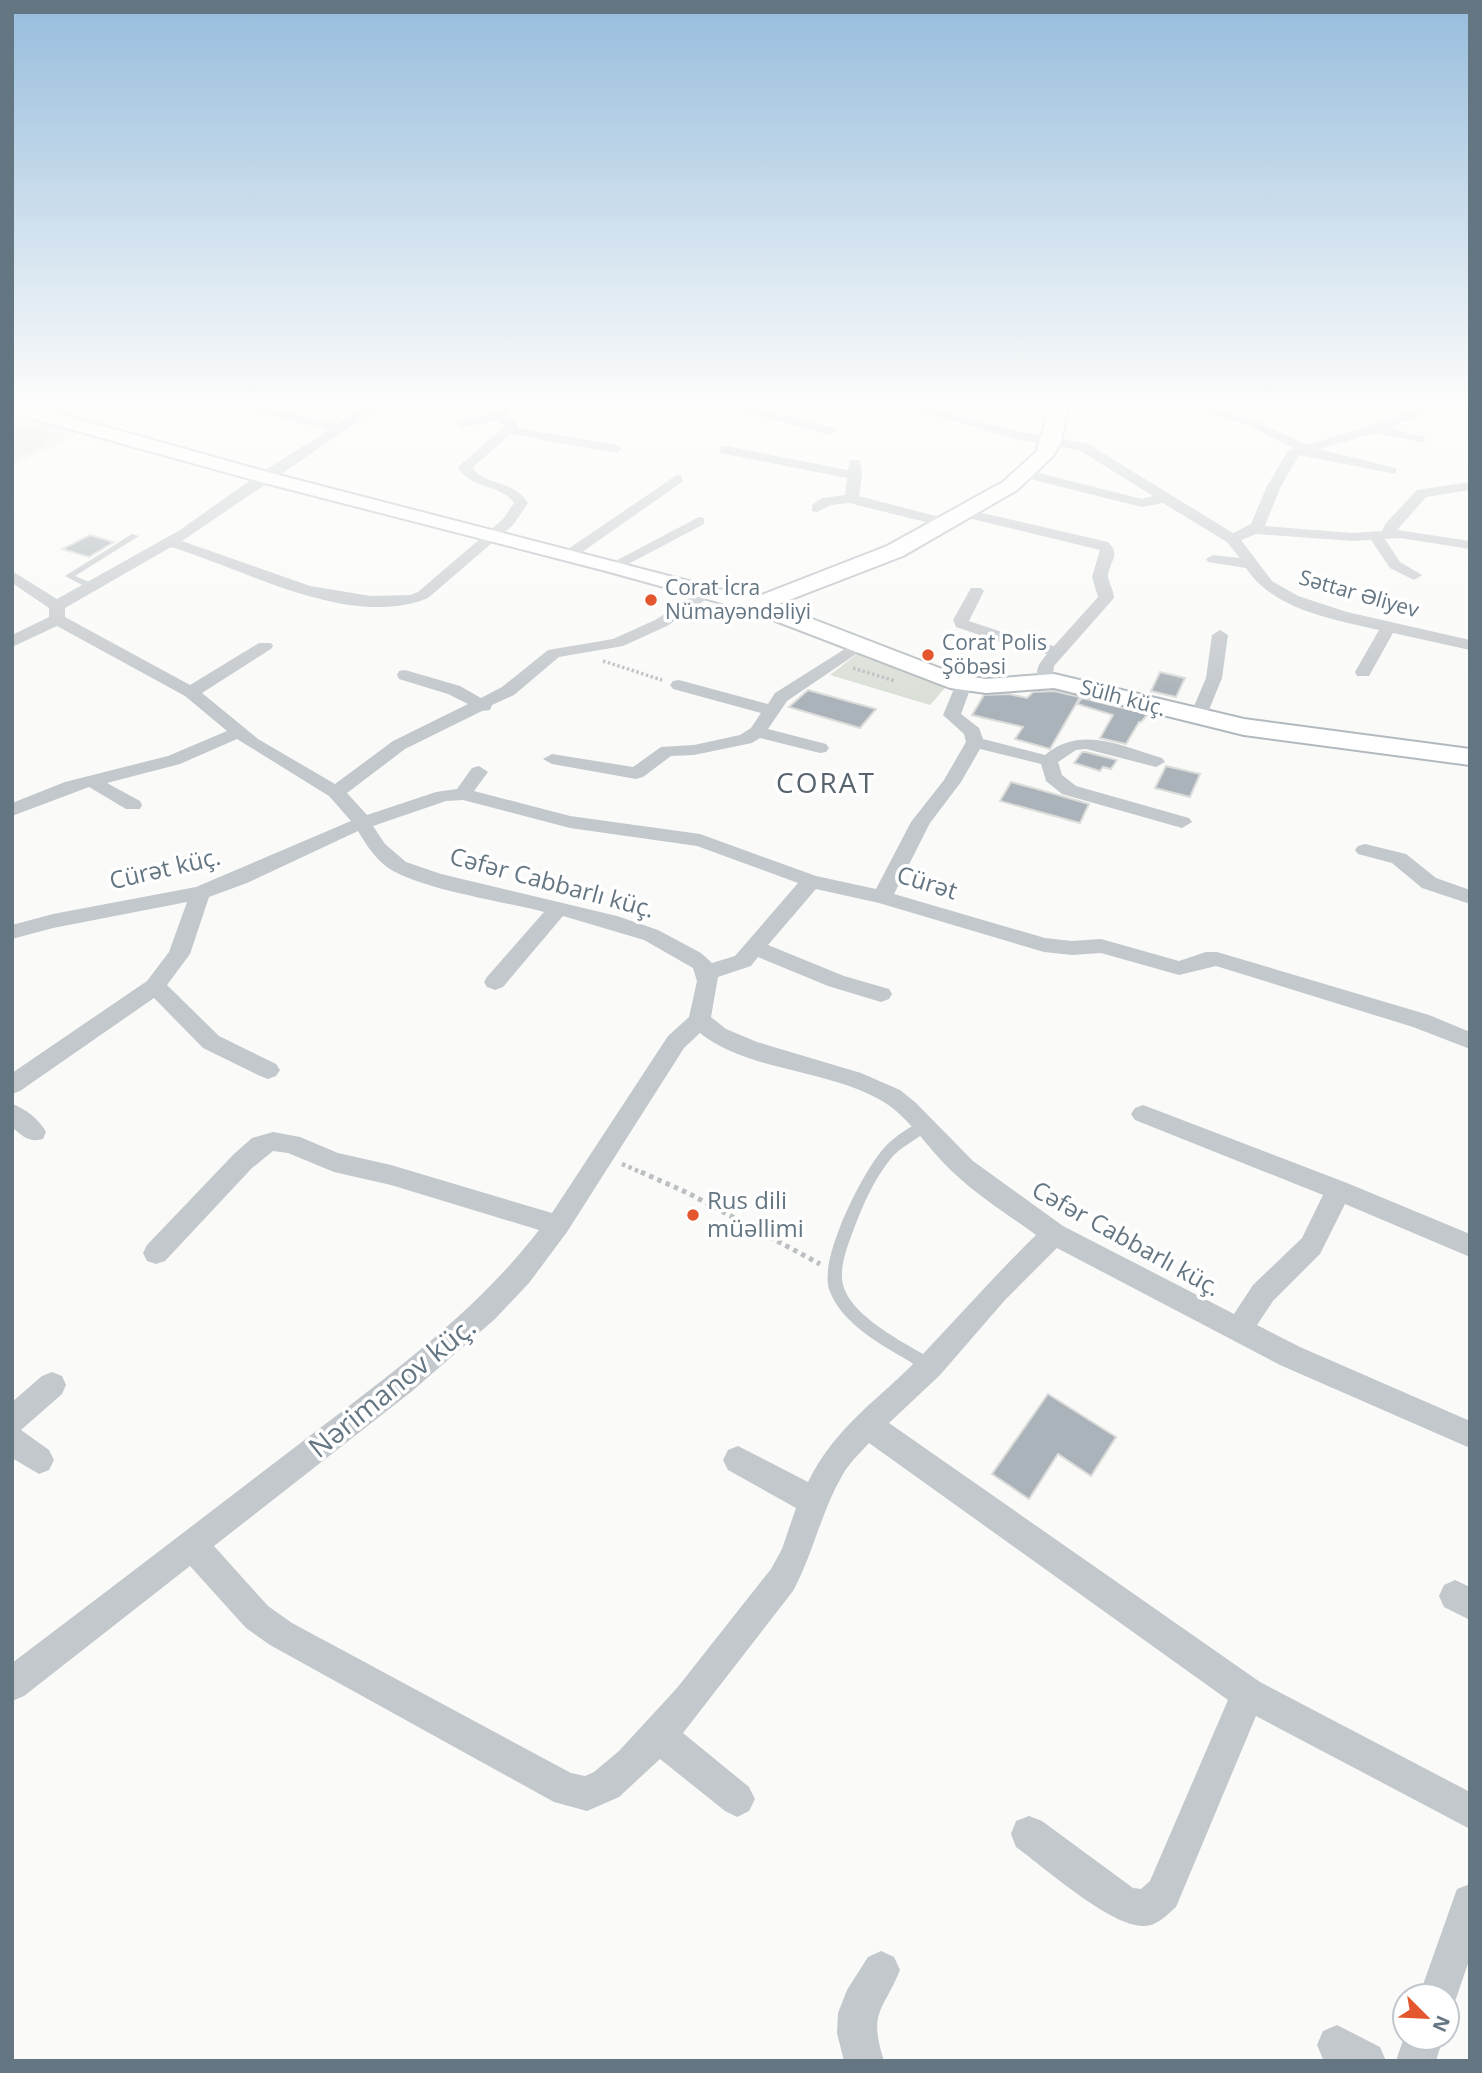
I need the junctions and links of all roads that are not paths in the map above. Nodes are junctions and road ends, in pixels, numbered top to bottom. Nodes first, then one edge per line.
1 (224, 505) edge
2 (375, 505) edge
3 (520, 505) edge
4 (641, 505) edge
5 (822, 505) edge
6 (875, 505) edge
7 (977, 505) edge
8 (1177, 505) edge
9 (1266, 505) edge
10 (1409, 505) edge
11 (817, 508) dead end
12 (955, 518) junction
13 (699, 521) dead end
14 (1254, 530) junction
15 (492, 534) junction
16 (1382, 535) junction
17 (135, 536) dead end
18 (1233, 539) junction
19 (170, 542) junction
20 (1470, 545) edge
21 (570, 554) junction
22 (1213, 559) dead end
23 (1252, 564) junction
24 (614, 566) junction
25 (1414, 575) dead end
26 (12, 576) edge
27 (90, 586) junction
28 (976, 591) dead end
29 (709, 592) junction
30 (755, 605) junction
31 (57, 612) junction
32 (1389, 626) junction
33 (1220, 635) dead end
34 (12, 642) edge
35 (859, 645) junction
36 (1470, 645) edge
37 (265, 646) dead end
38 (1056, 652) junction
39 (1363, 672) dead end
40 (405, 675) dead end
41 (1046, 680) junction
42 (964, 684) junction
43 (679, 685) road end
44 (191, 692) junction
45 (484, 706) junction
46 (770, 710) junction
47 (1198, 718) junction
48 (239, 732) junction
49 (757, 732) junction
50 (975, 742) junction
51 (820, 748) dead end
52 (1470, 758) edge
53 (552, 760) dead end
54 (1049, 761) junction
55 (1156, 762) dead end
56 (479, 772) dead end
57 (93, 781) junction
58 (336, 792) junction
59 (463, 794) junction
60 (133, 805) dead end
61 (12, 810) edge
62 (1182, 822) dead end
63 (363, 823) junction
64 (1365, 849) dead end
65 (811, 881) junction
66 (200, 893) junction
67 (882, 897) junction
68 (1470, 897) edge
69 (558, 909) junction
70 (12, 932) edge
71 (756, 948) junction
72 (707, 974) junction
73 (495, 982) dead end
74 (155, 986) junction
75 (881, 994) dead end
76 (699, 1020) junction
77 (1470, 1041) edge
78 (268, 1070) dead end
79 (12, 1085) edge
80 (12, 1113) edge
81 (1143, 1114) dead end
82 (924, 1126) junction
83 (34, 1132) dead end
84 (1338, 1190) junction
85 (558, 1225) junction
86 (1054, 1234) junction
87 (1470, 1246) edge
88 (156, 1253) dead end
89 (1238, 1329) junction
90 (930, 1366) junction
91 (52, 1385) dead end
92 (12, 1420) edge
93 (867, 1424) junction
94 (1470, 1435) edge
95 (12, 1440) edge
96 (39, 1460) dead end
97 (738, 1460) dead end
98 (814, 1501) junction
99 (191, 1544) junction
100 (12, 1685) edge
101 (1248, 1694) junction
102 (659, 1736) junction
103 (737, 1799) dead end
104 (1470, 1811) edge
105 (1029, 1834) dead end
106 (1470, 1902) edge
107 (881, 1970) dead end
108 (1443, 1982) edge
109 (864, 2061) edge

1 - 19 street
2 - 15 street, Sülh küç.
3 - 15 street
4 - 21 street
5 - 11 street
6 - 12 street
7 - 12 street
8 - 18 street, Səttar Əliyev
9 - 14 street
10 - 16 street
12 - 30 street
12 - 38 street
13 - 24 street
14 - 16 street
14 - 18 street
15 - 19 street
15 - 21 street, Sülh küç.
16 - 20 street
16 - 25 street
17 - 27 lane
18 - 23 street, Səttar Əliyev
19 - 27 street
21 - 24 street, Sülh küç.
22 - 23 street
23 - 32 street, Səttar Əliyev
24 - 29 street, Sülh küç.
26 - 31 street, Cəfər Cabbarlı küç.
27 - 31 street
28 - 38 street
29 - 30 street, Sülh küç.
29 - 45 street
30 - 35 street, Sülh küç.
31 - 34 street
31 - 44 street, Cəfər Cabbarlı küç.
32 - 36 street, Səttar Əliyev
32 - 39 street
33 - 47 street
35 - 42 street, Sülh küç.
35 - 46 street
37 - 44 street
38 - 41 street
40 - 45 street
41 - 42 street, Sülh küç.
41 - 47 street, Sülh küç.
42 - 50 street
43 - 46 street
44 - 48 street, Cəfər Cabbarlı küç.
45 - 58 street
46 - 49 street
47 - 52 street, Sülh küç.
48 - 57 street
48 - 58 street, Cəfər Cabbarlı küç.
49 - 51 street
49 - 53 street
50 - 54 street
50 - 67 street
54 - 55 street
54 - 62 street
56 - 59 street
57 - 60 street
57 - 61 street
58 - 63 street, Cəfər Cabbarlı küç.
59 - 63 street, Cürət
59 - 65 street, Cürət
63 - 66 street, Cürət küç.
63 - 69 street, Cəfər Cabbarlı küç.
64 - 68 street
65 - 67 street, Cürət
65 - 71 street
66 - 70 street, Cürət küç.
66 - 74 street
67 - 77 street, Cürət
69 - 72 street, Cəfər Cabbarlı küç.
69 - 73 street
71 - 72 street
71 - 75 street
72 - 76 street
74 - 78 street
74 - 79 street
76 - 82 street, Cəfər Cabbarlı küç.
76 - 85 street, Nərimanov küç.
80 - 83 street
81 - 84 street
82 - 86 street, Cəfər Cabbarlı küç.
82 - 90 lane
84 - 87 street
84 - 89 street
85 - 88 street
85 - 99 street, Nərimanov küç.
86 - 89 street, Cəfər Cabbarlı küç.
86 - 90 street
89 - 94 street, Cəfər Cabbarlı küç.
90 - 93 street
91 - 92 street
93 - 98 street
93 - 101 street
95 - 96 street
97 - 98 street
98 - 102 street
99 - 100 street, Nərimanov küç.
99 - 102 street
101 - 104 street
101 - 105 street
102 - 103 street
106 - 108 street
107 - 109 street

